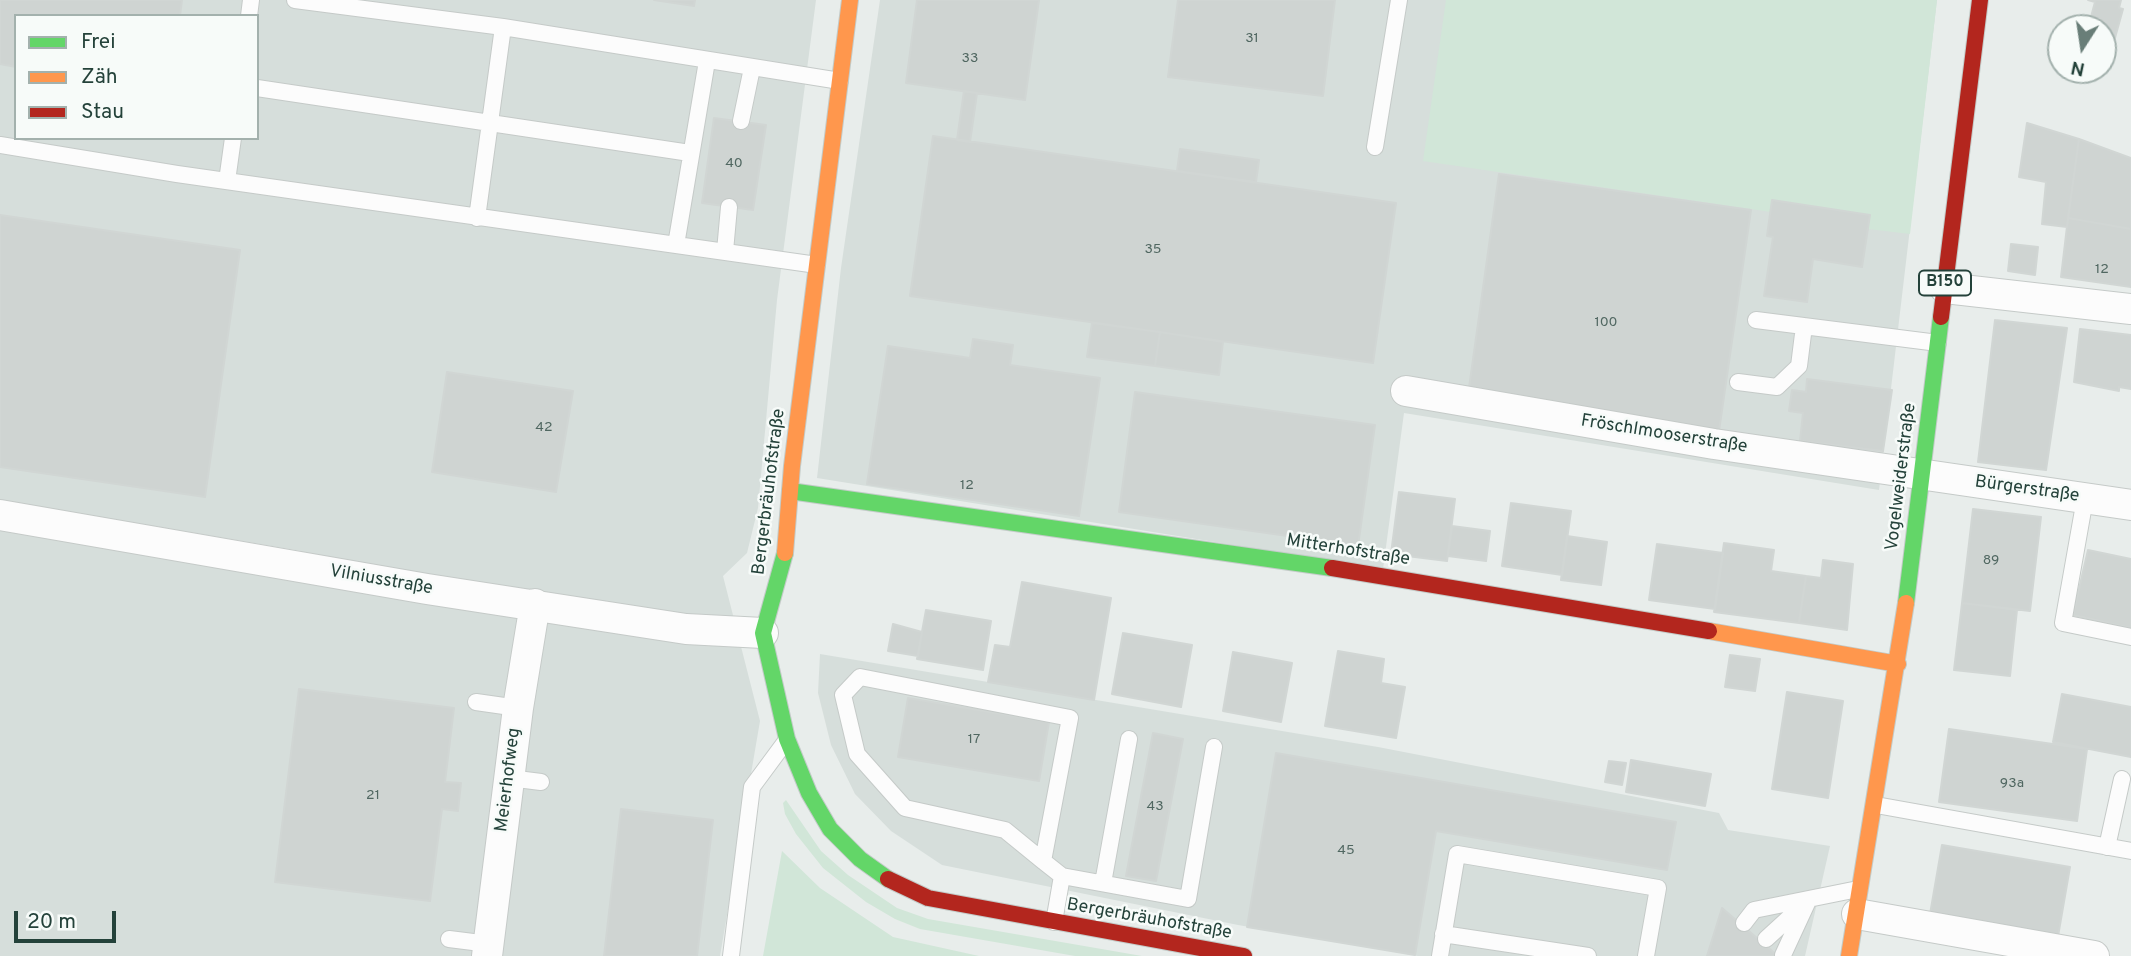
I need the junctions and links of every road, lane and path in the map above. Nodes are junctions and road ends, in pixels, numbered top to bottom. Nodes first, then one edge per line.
1 (295, 0) edge
2 (850, 0) edge
3 (1399, 0) edge
4 (1980, 0) edge
5 (503, 27) junction
6 (707, 61) junction
7 (752, 68) junction
8 (839, 81) junction
9 (259, 88) edge
10 (741, 121) dead end
11 (490, 122) junction
12 (233, 140) edge
13 (0, 145) edge
14 (1376, 147) dead end
15 (691, 153) junction
16 (227, 181) junction
17 (729, 206) dead end
18 (477, 218) junction
19 (676, 245) junction
20 (725, 251) junction
21 (817, 265) junction
22 (1945, 288) junction
23 (2131, 309) edge
24 (1756, 320) dead end
25 (1804, 326) junction
26 (1938, 343) junction
27 (1738, 382) dead end
28 (1406, 391) dead end
29 (1922, 476) junction
30 (790, 491) junction
31 (2085, 499) junction
32 (2131, 505) edge
33 (0, 515) edge
34 (535, 604) junction
35 (763, 633) junction
36 (2131, 637) edge
37 (1898, 664) junction
38 (476, 702) dead end
39 (518, 708) junction
40 (787, 739) junction
41 (1129, 739) dead end
42 (1214, 747) dead end
43 (509, 778) junction
44 (2122, 779) dead end
45 (541, 782) dead end
46 (1876, 805) junction
47 (2108, 847) junction
48 (2131, 852) edge
49 (1043, 861) junction
50 (1062, 876) junction
51 (1103, 883) junction
52 (1808, 901) junction
53 (1859, 901) junction
54 (1054, 923) junction
55 (1744, 923) dead end
56 (1443, 934) junction
57 (449, 939) dead end
58 (1766, 939) dead end
59 (488, 950) edge
60 (1783, 955) edge
61 (730, 956) edge
62 (1244, 956) edge
63 (1440, 956) edge
64 (1588, 956) edge
65 (1646, 956) edge
66 (1849, 956) edge
67 (2094, 956) edge

1 - 5 lane
2 - 8 street, Bergerbräuhofstraße
3 - 14 lane
4 - 22 street, Vogelweiderstraße / B150
5 - 6 lane
5 - 11 lane
6 - 7 lane
6 - 15 lane
7 - 8 lane
7 - 10 lane
8 - 21 street, Bergerbräuhofstraße
9 - 11 lane
11 - 15 lane
11 - 18 lane
12 - 16 lane
13 - 16 lane
15 - 19 lane
16 - 18 lane
17 - 20 lane
18 - 19 lane
19 - 20 lane
20 - 21 lane
21 - 30 street, Bergerbräuhofstraße
22 - 23 street
22 - 26 street, Vogelweiderstraße / B150
24 - 25 lane
25 - 26 lane
25 - 27 lane
26 - 29 street, Vogelweiderstraße / B150
28 - 29 street, Fröschlmooserstraße
29 - 31 street, Bürgerstraße
29 - 37 street, Vogelweiderstraße / B150
30 - 35 street, Bergerbräuhofstraße
30 - 37 street, Mitterhofstraße
31 - 32 street, Bürgerstraße
31 - 36 lane
33 - 34 street, Vilniusstraße
34 - 35 street, Vilniusstraße
34 - 39 street, Meierhofweg
35 - 40 street, Bergerbräuhofstraße
37 - 46 street, Vogelweiderstraße / B150
38 - 39 lane
39 - 43 street, Meierhofweg
40 - 54 street, Bergerbräuhofstraße
40 - 61 lane
41 - 51 lane
42 - 51 lane
43 - 45 lane
43 - 59 street, Meierhofweg
44 - 47 lane
46 - 47 lane
46 - 53 street, Vogelweiderstraße / B150
47 - 48 lane
49 - 49 lane
49 - 50 lane
50 - 51 lane
50 - 54 lane
52 - 53 lane
52 - 55 lane
52 - 58 lane
52 - 60 lane
53 - 66 street, Vogelweiderstraße / B150
53 - 67 street
54 - 62 street, Bergerbräuhofstraße
56 - 63 lane
56 - 64 lane
56 - 65 lane
57 - 59 lane

